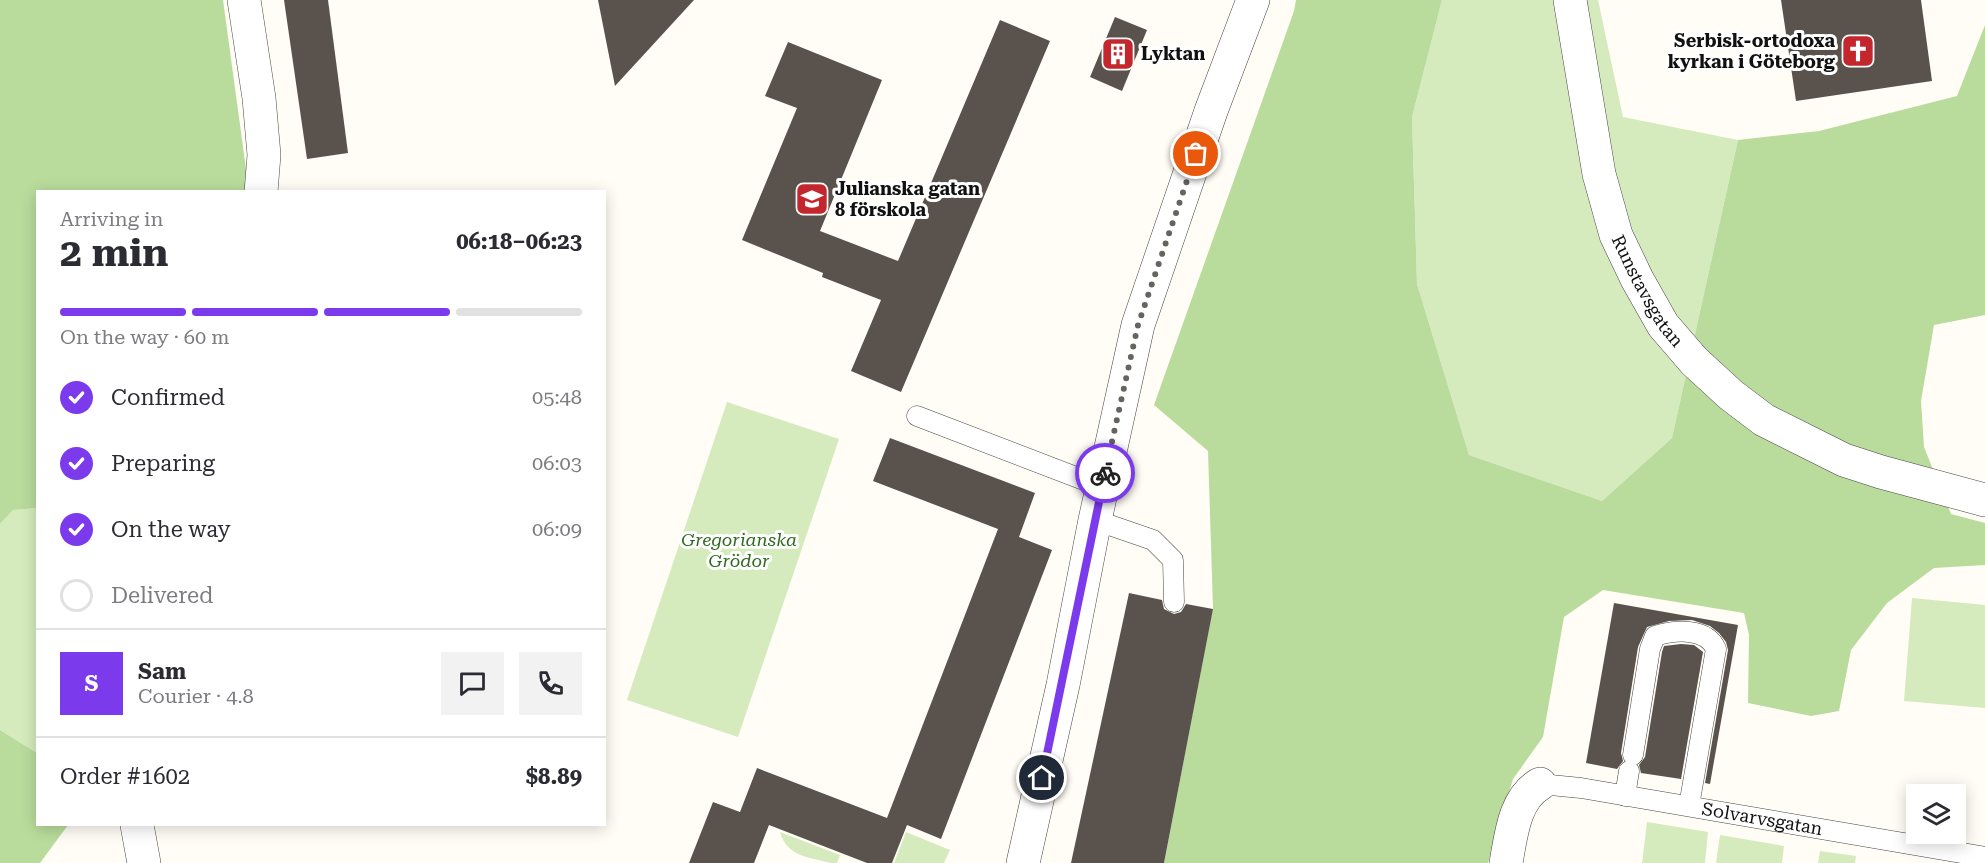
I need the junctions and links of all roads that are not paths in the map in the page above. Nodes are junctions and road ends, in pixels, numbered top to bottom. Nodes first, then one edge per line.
1 (244, 0) edge
2 (1253, 0) edge
3 (1570, 0) edge
4 (261, 190) edge
5 (917, 416) dead end
6 (1881, 472) junction
7 (1985, 478) edge
8 (1102, 487) junction
9 (1985, 500) edge
10 (1095, 520) junction
11 (1174, 602) dead end
12 (1540, 784) joint
13 (1625, 796) junction
14 (1689, 806) junction
15 (137, 826) edge
16 (1985, 857) edge
17 (144, 863) edge
18 (1023, 863) edge
19 (1506, 863) edge

1 - 4 street
2 - 8 street
3 - 6 street, Runstavsgatan
5 - 8 lane
6 - 7 street, Runstavsgatan
6 - 9 street, Runstavsgatan
8 - 10 street
10 - 11 lane
10 - 18 street
12 - 13 lane, Solvarvsgatan
12 - 19 street
13 - 14 lane, Solvarvsgatan
13 - 14 lane
14 - 16 lane, Solvarvsgatan
15 - 17 street

